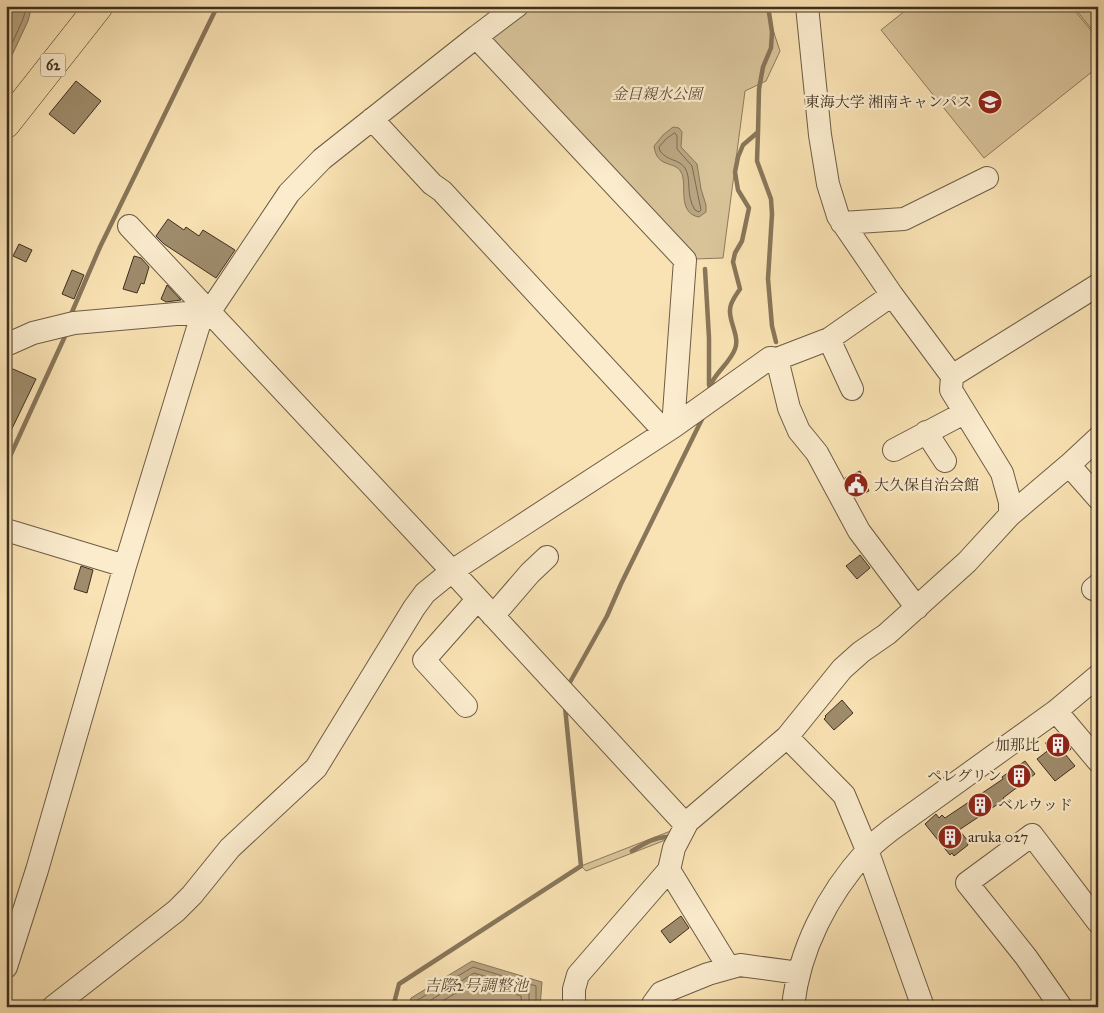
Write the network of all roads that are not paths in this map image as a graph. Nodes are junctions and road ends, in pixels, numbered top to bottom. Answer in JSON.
{"nodes":[{"id":1,"x":99,"y":6,"type":"edge"},
{"id":2,"x":518,"y":6,"type":"edge"},
{"id":3,"x":807,"y":6,"type":"edge"},
{"id":4,"x":476,"y":37,"type":"junction"},
{"id":5,"x":372,"y":119,"type":"junction"},
{"id":6,"x":6,"y":124,"type":"edge"},
{"id":7,"x":987,"y":178,"type":"dead end"},
{"id":8,"x":842,"y":223,"type":"junction"},
{"id":9,"x":129,"y":226,"type":"dead end"},
{"id":10,"x":1098,"y":285,"type":"edge"},
{"id":11,"x":892,"y":295,"type":"junction"},
{"id":12,"x":210,"y":311,"type":"junction"},
{"id":13,"x":829,"y":339,"type":"junction"},
{"id":14,"x":6,"y":345,"type":"edge"},
{"id":15,"x":777,"y":359,"type":"junction"},
{"id":16,"x":952,"y":376,"type":"junction"},
{"id":17,"x":852,"y":389,"type":"dead end"},
{"id":18,"x":964,"y":413,"type":"junction"},
{"id":19,"x":669,"y":429,"type":"junction"},
{"id":20,"x":926,"y":432,"type":"junction"},
{"id":21,"x":1098,"y":438,"type":"edge"},
{"id":22,"x":894,"y":450,"type":"dead end"},
{"id":23,"x":945,"y":461,"type":"dead end"},
{"id":24,"x":1069,"y":465,"type":"junction"},
{"id":25,"x":1098,"y":498,"type":"edge"},
{"id":26,"x":1010,"y":515,"type":"junction"},
{"id":27,"x":6,"y":530,"type":"edge"},
{"id":28,"x":547,"y":558,"type":"dead end"},
{"id":29,"x":126,"y":566,"type":"junction"},
{"id":30,"x":452,"y":571,"type":"junction"},
{"id":31,"x":477,"y":600,"type":"junction"},
{"id":32,"x":916,"y":608,"type":"junction"},
{"id":33,"x":493,"y":616,"type":"junction"},
{"id":34,"x":1098,"y":676,"type":"edge"},
{"id":35,"x":466,"y":706,"type":"dead end"},
{"id":36,"x":1056,"y":711,"type":"junction"},
{"id":37,"x":787,"y":737,"type":"junction"},
{"id":38,"x":1098,"y":761,"type":"edge"},
{"id":39,"x":685,"y":824,"type":"junction"},
{"id":40,"x":867,"y":850,"type":"junction"},
{"id":41,"x":669,"y":870,"type":"junction"},
{"id":42,"x":1098,"y":922,"type":"edge"},
{"id":43,"x":6,"y":967,"type":"edge"},
{"id":44,"x":729,"y":968,"type":"junction"},
{"id":45,"x":799,"y":974,"type":"junction"},
{"id":46,"x":53,"y":1007,"type":"edge"},
{"id":47,"x":574,"y":1007,"type":"edge"},
{"id":48,"x":653,"y":1007,"type":"edge"},
{"id":49,"x":793,"y":1007,"type":"edge"},
{"id":50,"x":923,"y":1007,"type":"edge"},
{"id":51,"x":1061,"y":1007,"type":"edge"}],
"edges":[{"from":1,"to":6,"type":"main road","number":"62"},
{"from":2,"to":4,"type":"street"},
{"from":3,"to":8,"type":"street"},
{"from":4,"to":5,"type":"street"},
{"from":4,"to":19,"type":"street"},
{"from":5,"to":12,"type":"street"},
{"from":5,"to":19,"type":"street"},
{"from":7,"to":8,"type":"street"},
{"from":8,"to":11,"type":"street"},
{"from":9,"to":12,"type":"street"},
{"from":10,"to":16,"type":"street"},
{"from":11,"to":13,"type":"street"},
{"from":11,"to":16,"type":"street"},
{"from":12,"to":14,"type":"street"},
{"from":12,"to":29,"type":"street"},
{"from":12,"to":30,"type":"street"},
{"from":13,"to":15,"type":"street"},
{"from":13,"to":17,"type":"street"},
{"from":15,"to":19,"type":"street"},
{"from":15,"to":32,"type":"street"},
{"from":16,"to":18,"type":"street"},
{"from":18,"to":20,"type":"street"},
{"from":18,"to":26,"type":"street"},
{"from":19,"to":30,"type":"street"},
{"from":20,"to":22,"type":"street"},
{"from":20,"to":23,"type":"street"},
{"from":21,"to":24,"type":"street"},
{"from":24,"to":25,"type":"street"},
{"from":24,"to":26,"type":"street"},
{"from":26,"to":32,"type":"street"},
{"from":27,"to":29,"type":"street"},
{"from":28,"to":33,"type":"street"},
{"from":29,"to":43,"type":"street"},
{"from":30,"to":31,"type":"street"},
{"from":30,"to":46,"type":"street"},
{"from":31,"to":33,"type":"street"},
{"from":31,"to":35,"type":"street"},
{"from":32,"to":37,"type":"street"},
{"from":33,"to":39,"type":"street"},
{"from":34,"to":36,"type":"street"},
{"from":36,"to":38,"type":"street"},
{"from":36,"to":40,"type":"street"},
{"from":37,"to":39,"type":"street"},
{"from":37,"to":40,"type":"street"},
{"from":39,"to":41,"type":"street"},
{"from":40,"to":45,"type":"street"},
{"from":40,"to":50,"type":"street"},
{"from":41,"to":44,"type":"street"},
{"from":41,"to":47,"type":"street"},
{"from":42,"to":51,"type":"street"},
{"from":44,"to":45,"type":"street"},
{"from":44,"to":48,"type":"street"},
{"from":45,"to":49,"type":"street"}]}
